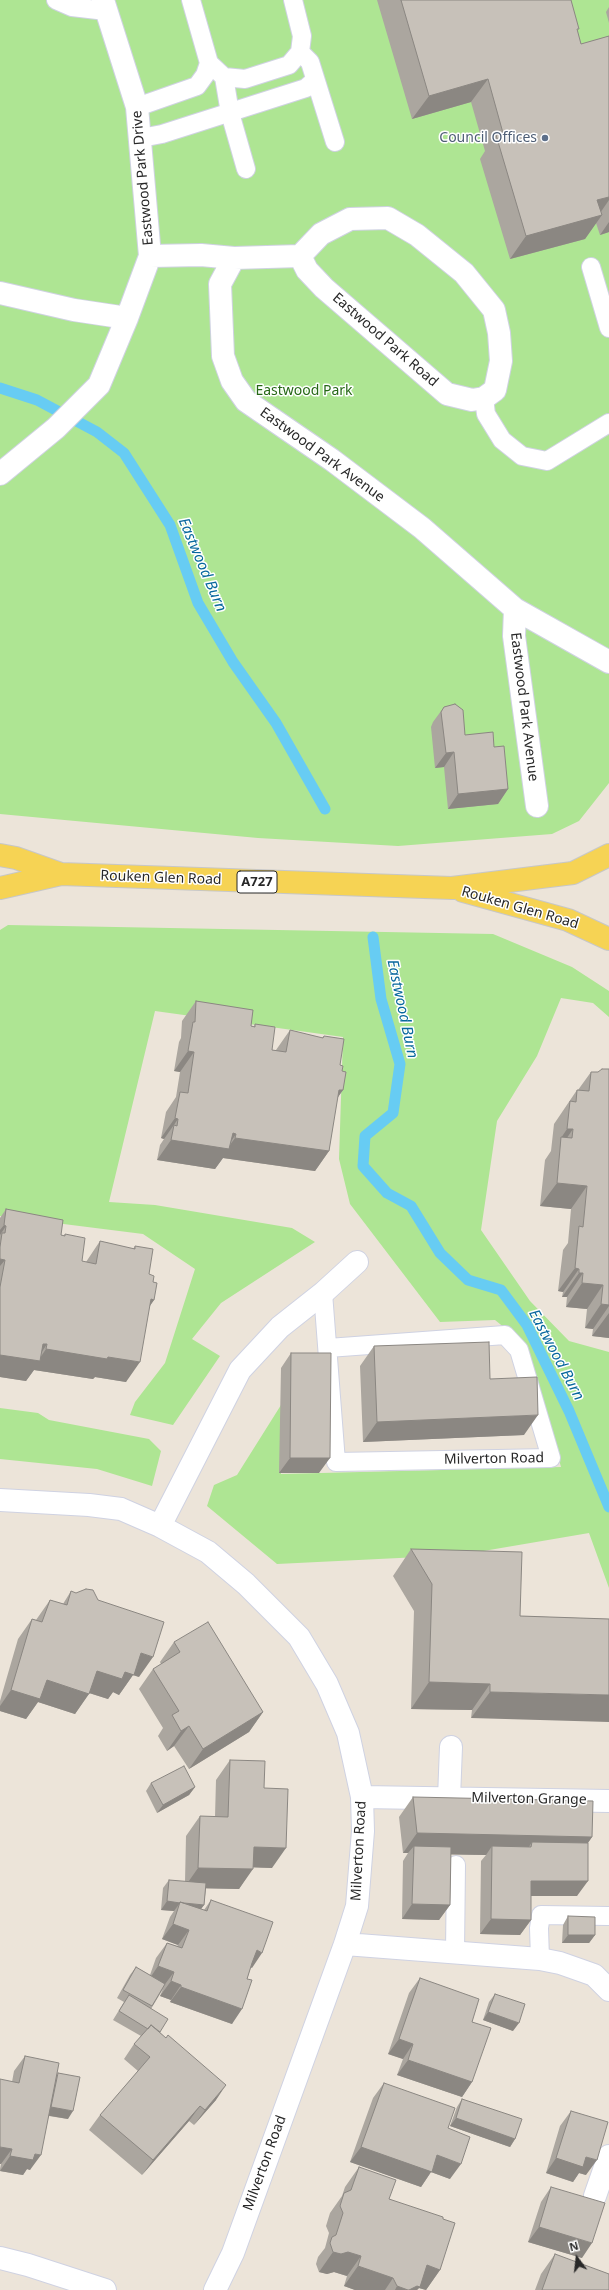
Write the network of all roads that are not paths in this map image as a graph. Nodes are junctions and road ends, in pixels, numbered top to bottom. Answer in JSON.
{"nodes":[{"id":1,"x":56,"y":0,"type":"edge"},
{"id":2,"x":191,"y":0,"type":"edge"},
{"id":3,"x":293,"y":0,"type":"edge"},
{"id":4,"x":104,"y":6,"type":"edge"},
{"id":5,"x":300,"y":52,"type":"junction"},
{"id":6,"x":209,"y":63,"type":"junction"},
{"id":7,"x":224,"y":77,"type":"junction"},
{"id":8,"x":315,"y":80,"type":"junction"},
{"id":9,"x":137,"y":107,"type":"junction"},
{"id":10,"x":230,"y":113,"type":"junction"},
{"id":11,"x":141,"y":138,"type":"junction"},
{"id":12,"x":336,"y":142,"type":"dead end"},
{"id":13,"x":246,"y":169,"type":"dead end"},
{"id":14,"x":150,"y":256,"type":"junction"},
{"id":15,"x":300,"y":256,"type":"junction"},
{"id":16,"x":234,"y":258,"type":"junction"},
{"id":17,"x":590,"y":267,"type":"dead end"},
{"id":18,"x":0,"y":293,"type":"edge"},
{"id":19,"x":127,"y":318,"type":"junction"},
{"id":20,"x":609,"y":328,"type":"edge"},
{"id":21,"x":484,"y":398,"type":"junction"},
{"id":22,"x":609,"y":423,"type":"edge"},
{"id":23,"x":0,"y":474,"type":"edge"},
{"id":24,"x":515,"y":609,"type":"junction"},
{"id":25,"x":609,"y":662,"type":"edge"},
{"id":26,"x":537,"y":806,"type":"dead end"},
{"id":27,"x":609,"y":855,"type":"edge"},
{"id":28,"x":0,"y":856,"type":"edge"},
{"id":29,"x":61,"y":874,"type":"junction"},
{"id":30,"x":0,"y":888,"type":"edge"},
{"id":31,"x":452,"y":888,"type":"junction"},
{"id":32,"x":609,"y":939,"type":"edge"},
{"id":33,"x":357,"y":1262,"type":"dead end"},
{"id":34,"x":323,"y":1293,"type":"junction"},
{"id":35,"x":328,"y":1348,"type":"junction"},
{"id":36,"x":0,"y":1500,"type":"edge"},
{"id":37,"x":160,"y":1526,"type":"junction"},
{"id":38,"x":452,"y":1747,"type":"dead end"},
{"id":39,"x":362,"y":1797,"type":"junction"},
{"id":40,"x":449,"y":1798,"type":"junction"},
{"id":41,"x":609,"y":1801,"type":"edge"},
{"id":42,"x":456,"y":1865,"type":"dead end"},
{"id":43,"x":608,"y":1916,"type":"edge"},
{"id":44,"x":345,"y":1944,"type":"junction"},
{"id":45,"x":455,"y":1952,"type":"junction"},
{"id":46,"x":540,"y":1959,"type":"junction"},
{"id":47,"x":609,"y":1990,"type":"edge"},
{"id":48,"x":609,"y":2156,"type":"edge"},
{"id":49,"x":596,"y":2196,"type":"dead end"},
{"id":50,"x":0,"y":2258,"type":"edge"},
{"id":51,"x":105,"y":2290,"type":"edge"},
{"id":52,"x":215,"y":2290,"type":"edge"}],
"edges":[{"from":1,"to":4,"type":"lane"},
{"from":2,"to":6,"type":"lane"},
{"from":3,"to":5,"type":"lane"},
{"from":4,"to":9,"type":"street","name":"Eastwood Park Drive"},
{"from":5,"to":7,"type":"lane"},
{"from":5,"to":8,"type":"lane"},
{"from":6,"to":7,"type":"lane"},
{"from":6,"to":9,"type":"lane"},
{"from":7,"to":10,"type":"lane"},
{"from":8,"to":10,"type":"lane"},
{"from":8,"to":12,"type":"lane"},
{"from":9,"to":11,"type":"street","name":"Eastwood Park Drive"},
{"from":10,"to":11,"type":"lane"},
{"from":10,"to":13,"type":"lane"},
{"from":11,"to":14,"type":"street","name":"Eastwood Park Drive"},
{"from":14,"to":16,"type":"street"},
{"from":14,"to":19,"type":"street","name":"Eastwood Park Drive"},
{"from":15,"to":16,"type":"street"},
{"from":15,"to":21,"type":"street","name":"Eastwood Park Road"},
{"from":15,"to":21,"type":"street"},
{"from":16,"to":24,"type":"street","name":"Eastwood Park Avenue"},
{"from":17,"to":20,"type":"lane"},
{"from":18,"to":19,"type":"street"},
{"from":19,"to":23,"type":"street","name":"Eastwood Park Drive"},
{"from":21,"to":22,"type":"lane"},
{"from":24,"to":25,"type":"street","name":"Eastwood Park Avenue"},
{"from":24,"to":26,"type":"street","name":"Eastwood Park Avenue"},
{"from":27,"to":31,"type":"main road","name":"Rouken Glen Road","number":"A727"},
{"from":28,"to":29,"type":"main road","name":"Rouken Glen Road"},
{"from":29,"to":30,"type":"main road","name":"Rouken Glen Road","number":"A727"},
{"from":29,"to":31,"type":"main road","name":"Rouken Glen Road","number":"A727"},
{"from":31,"to":32,"type":"main road","name":"Rouken Glen Road","number":"A727"},
{"from":33,"to":34,"type":"street"},
{"from":34,"to":35,"type":"lane","name":"Milverton Road"},
{"from":34,"to":37,"type":"street"},
{"from":35,"to":35,"type":"lane","name":"Milverton Road"},
{"from":36,"to":37,"type":"street","name":"Milverton Road"},
{"from":37,"to":39,"type":"street","name":"Milverton Road"},
{"from":38,"to":40,"type":"street"},
{"from":39,"to":40,"type":"street","name":"Milverton Grange"},
{"from":39,"to":44,"type":"street","name":"Milverton Road"},
{"from":40,"to":41,"type":"street","name":"Milverton Grange"},
{"from":42,"to":45,"type":"lane"},
{"from":43,"to":46,"type":"lane"},
{"from":44,"to":45,"type":"street"},
{"from":44,"to":52,"type":"street","name":"Milverton Road"},
{"from":45,"to":46,"type":"street"},
{"from":46,"to":47,"type":"street"},
{"from":48,"to":49,"type":"street"},
{"from":50,"to":51,"type":"street"}]}
